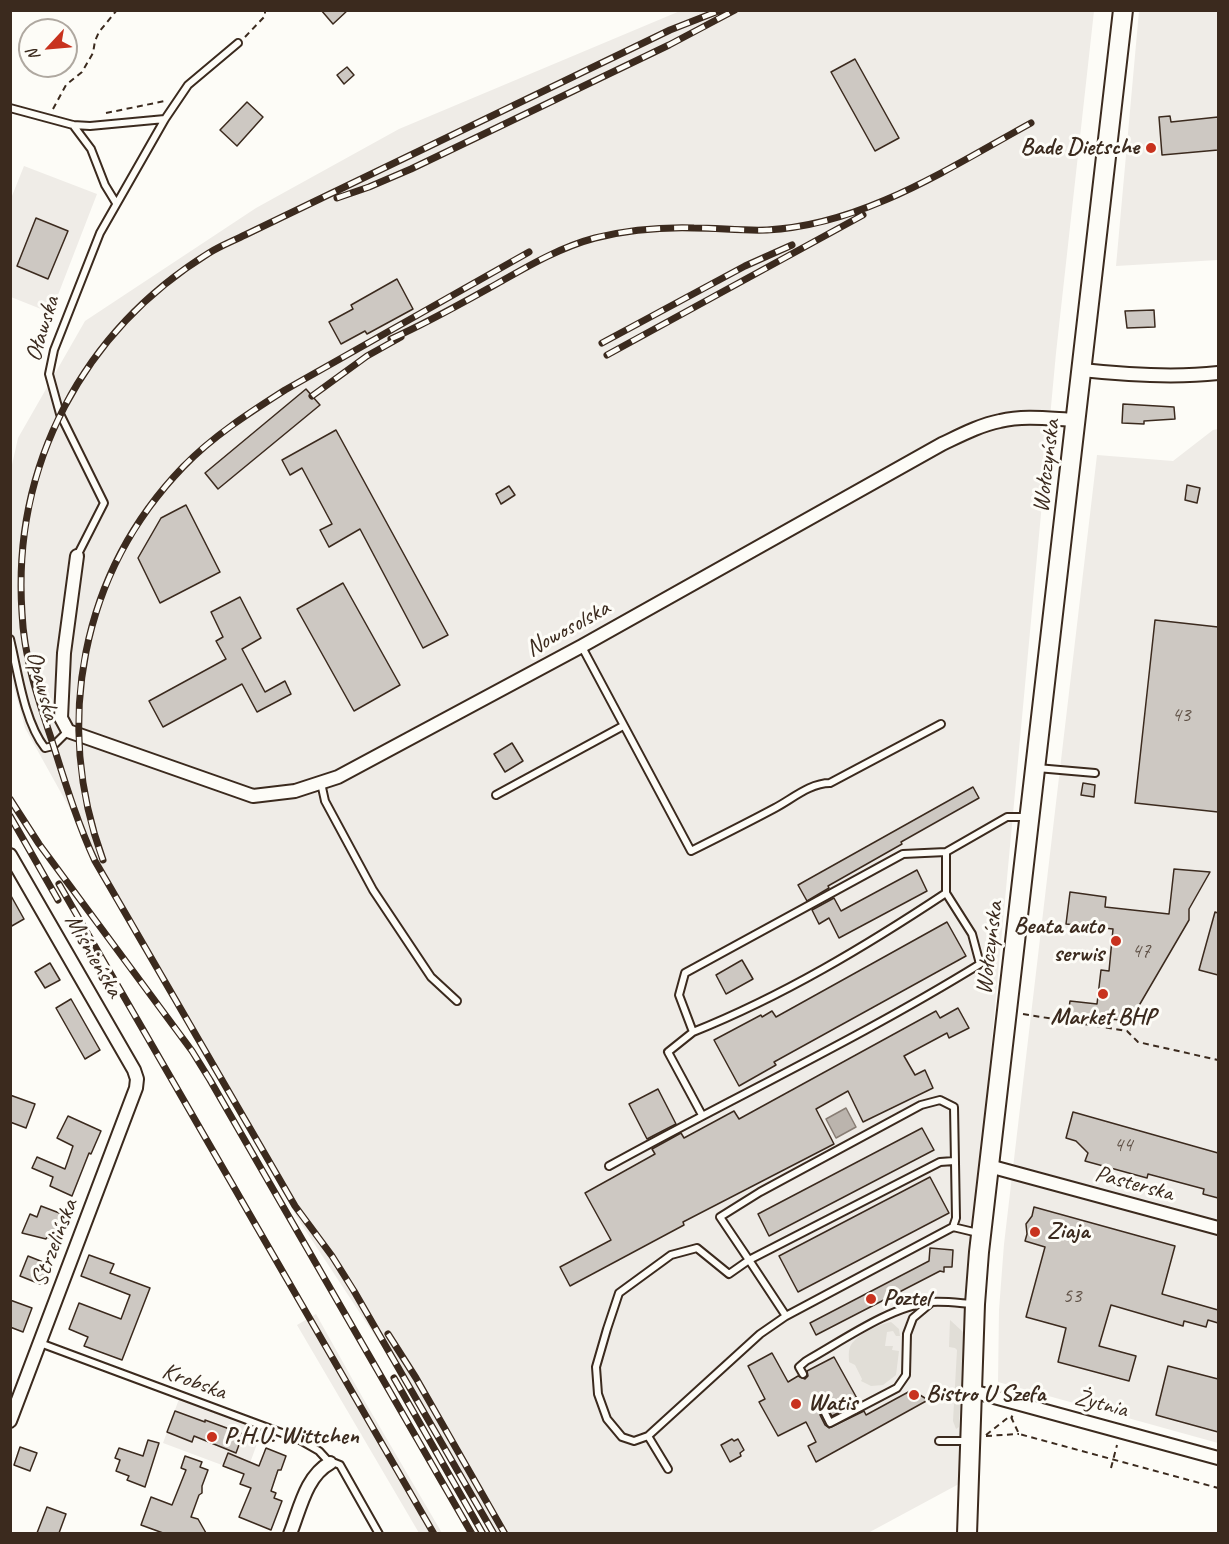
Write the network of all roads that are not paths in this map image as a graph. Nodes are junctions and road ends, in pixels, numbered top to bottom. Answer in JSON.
{"nodes":[{"id":1,"x":1123,"y":10,"type":"edge"},
{"id":2,"x":238,"y":43,"type":"road end"},
{"id":3,"x":10,"y":108,"type":"edge"},
{"id":4,"x":165,"y":118,"type":"junction"},
{"id":5,"x":73,"y":125,"type":"junction"},
{"id":6,"x":116,"y":203,"type":"junction"},
{"id":7,"x":1082,"y":370,"type":"junction"},
{"id":8,"x":1218,"y":373,"type":"edge"},
{"id":9,"x":1076,"y":420,"type":"junction"},
{"id":10,"x":77,"y":556,"type":"joint"},
{"id":11,"x":10,"y":639,"type":"edge"},
{"id":12,"x":582,"y":646,"type":"junction"},
{"id":13,"x":941,"y":724,"type":"dead end"},
{"id":14,"x":623,"y":726,"type":"junction"},
{"id":15,"x":68,"y":731,"type":"junction"},
{"id":16,"x":1036,"y":768,"type":"junction"},
{"id":17,"x":1095,"y":773,"type":"dead end"},
{"id":18,"x":321,"y":783,"type":"junction"},
{"id":19,"x":496,"y":795,"type":"dead end"},
{"id":20,"x":1030,"y":818,"type":"junction"},
{"id":21,"x":946,"y":852,"type":"junction"},
{"id":22,"x":10,"y":855,"type":"edge"},
{"id":23,"x":946,"y":893,"type":"junction"},
{"id":24,"x":457,"y":1001,"type":"dead end"},
{"id":25,"x":693,"y":1032,"type":"junction"},
{"id":26,"x":137,"y":1079,"type":"joint"},
{"id":27,"x":702,"y":1115,"type":"junction"},
{"id":28,"x":954,"y":1161,"type":"junction"},
{"id":29,"x":989,"y":1166,"type":"junction"},
{"id":30,"x":609,"y":1167,"type":"dead end"},
{"id":31,"x":953,"y":1227,"type":"junction"},
{"id":32,"x":1218,"y":1228,"type":"edge"},
{"id":33,"x":981,"y":1234,"type":"junction"},
{"id":34,"x":749,"y":1260,"type":"junction"},
{"id":35,"x":933,"y":1302,"type":"junction"},
{"id":36,"x":975,"y":1304,"type":"junction"},
{"id":37,"x":786,"y":1316,"type":"junction"},
{"id":38,"x":39,"y":1343,"type":"junction"},
{"id":39,"x":803,"y":1374,"type":"dead end"},
{"id":40,"x":972,"y":1391,"type":"junction"},
{"id":41,"x":825,"y":1413,"type":"dead end"},
{"id":42,"x":10,"y":1421,"type":"edge"},
{"id":43,"x":648,"y":1436,"type":"junction"},
{"id":44,"x":939,"y":1441,"type":"dead end"},
{"id":45,"x":970,"y":1441,"type":"junction"},
{"id":46,"x":1218,"y":1458,"type":"edge"},
{"id":47,"x":330,"y":1463,"type":"junction"},
{"id":48,"x":668,"y":1469,"type":"dead end"},
{"id":49,"x":290,"y":1533,"type":"edge"},
{"id":50,"x":379,"y":1533,"type":"edge"},
{"id":51,"x":967,"y":1533,"type":"edge"}],
"edges":[{"from":1,"to":7,"type":"street","name":"Wołczyńska"},
{"from":2,"to":4,"type":"lane","name":"Oławska"},
{"from":3,"to":5,"type":"lane"},
{"from":4,"to":5,"type":"lane"},
{"from":4,"to":6,"type":"lane","name":"Oławska"},
{"from":5,"to":6,"type":"lane"},
{"from":6,"to":10,"type":"lane","name":"Oławska"},
{"from":7,"to":8,"type":"street"},
{"from":7,"to":9,"type":"street","name":"Wołczyńska"},
{"from":9,"to":12,"type":"street","name":"Nowosolska"},
{"from":9,"to":16,"type":"street","name":"Wołczyńska"},
{"from":10,"to":15,"type":"street","name":"Oławska"},
{"from":11,"to":15,"type":"lane","name":"Opawska"},
{"from":12,"to":14,"type":"lane"},
{"from":12,"to":18,"type":"street","name":"Nowosolska"},
{"from":13,"to":14,"type":"lane"},
{"from":14,"to":19,"type":"lane"},
{"from":15,"to":18,"type":"street","name":"Nowosolska"},
{"from":16,"to":17,"type":"lane"},
{"from":16,"to":20,"type":"street","name":"Wołczyńska"},
{"from":18,"to":24,"type":"lane"},
{"from":20,"to":21,"type":"lane"},
{"from":20,"to":29,"type":"street","name":"Wołczyńska"},
{"from":21,"to":23,"type":"lane"},
{"from":21,"to":25,"type":"lane"},
{"from":22,"to":26,"type":"street","name":"Miśnieńska"},
{"from":23,"to":25,"type":"lane"},
{"from":23,"to":27,"type":"lane"},
{"from":25,"to":27,"type":"lane"},
{"from":26,"to":38,"type":"street","name":"Strzelińska"},
{"from":27,"to":30,"type":"lane"},
{"from":28,"to":31,"type":"lane"},
{"from":28,"to":34,"type":"lane"},
{"from":28,"to":34,"type":"lane"},
{"from":29,"to":32,"type":"street","name":"Pasterska"},
{"from":29,"to":33,"type":"street","name":"Wołczyńska"},
{"from":31,"to":33,"type":"lane"},
{"from":31,"to":37,"type":"lane"},
{"from":33,"to":36,"type":"street","name":"Wołczyńska"},
{"from":34,"to":37,"type":"lane"},
{"from":34,"to":43,"type":"lane"},
{"from":35,"to":36,"type":"lane"},
{"from":35,"to":39,"type":"lane"},
{"from":35,"to":41,"type":"lane"},
{"from":36,"to":40,"type":"street","name":"Wołczyńska"},
{"from":37,"to":43,"type":"lane"},
{"from":38,"to":42,"type":"street","name":"Strzelińska"},
{"from":38,"to":47,"type":"lane","name":"Krobska"},
{"from":40,"to":45,"type":"street","name":"Wołczyńska"},
{"from":40,"to":46,"type":"street","name":"Żytnia"},
{"from":43,"to":48,"type":"lane"},
{"from":44,"to":45,"type":"lane"},
{"from":45,"to":51,"type":"street","name":"Wołczyńska"},
{"from":47,"to":49,"type":"street"},
{"from":47,"to":50,"type":"lane","name":"Krobska"}]}
